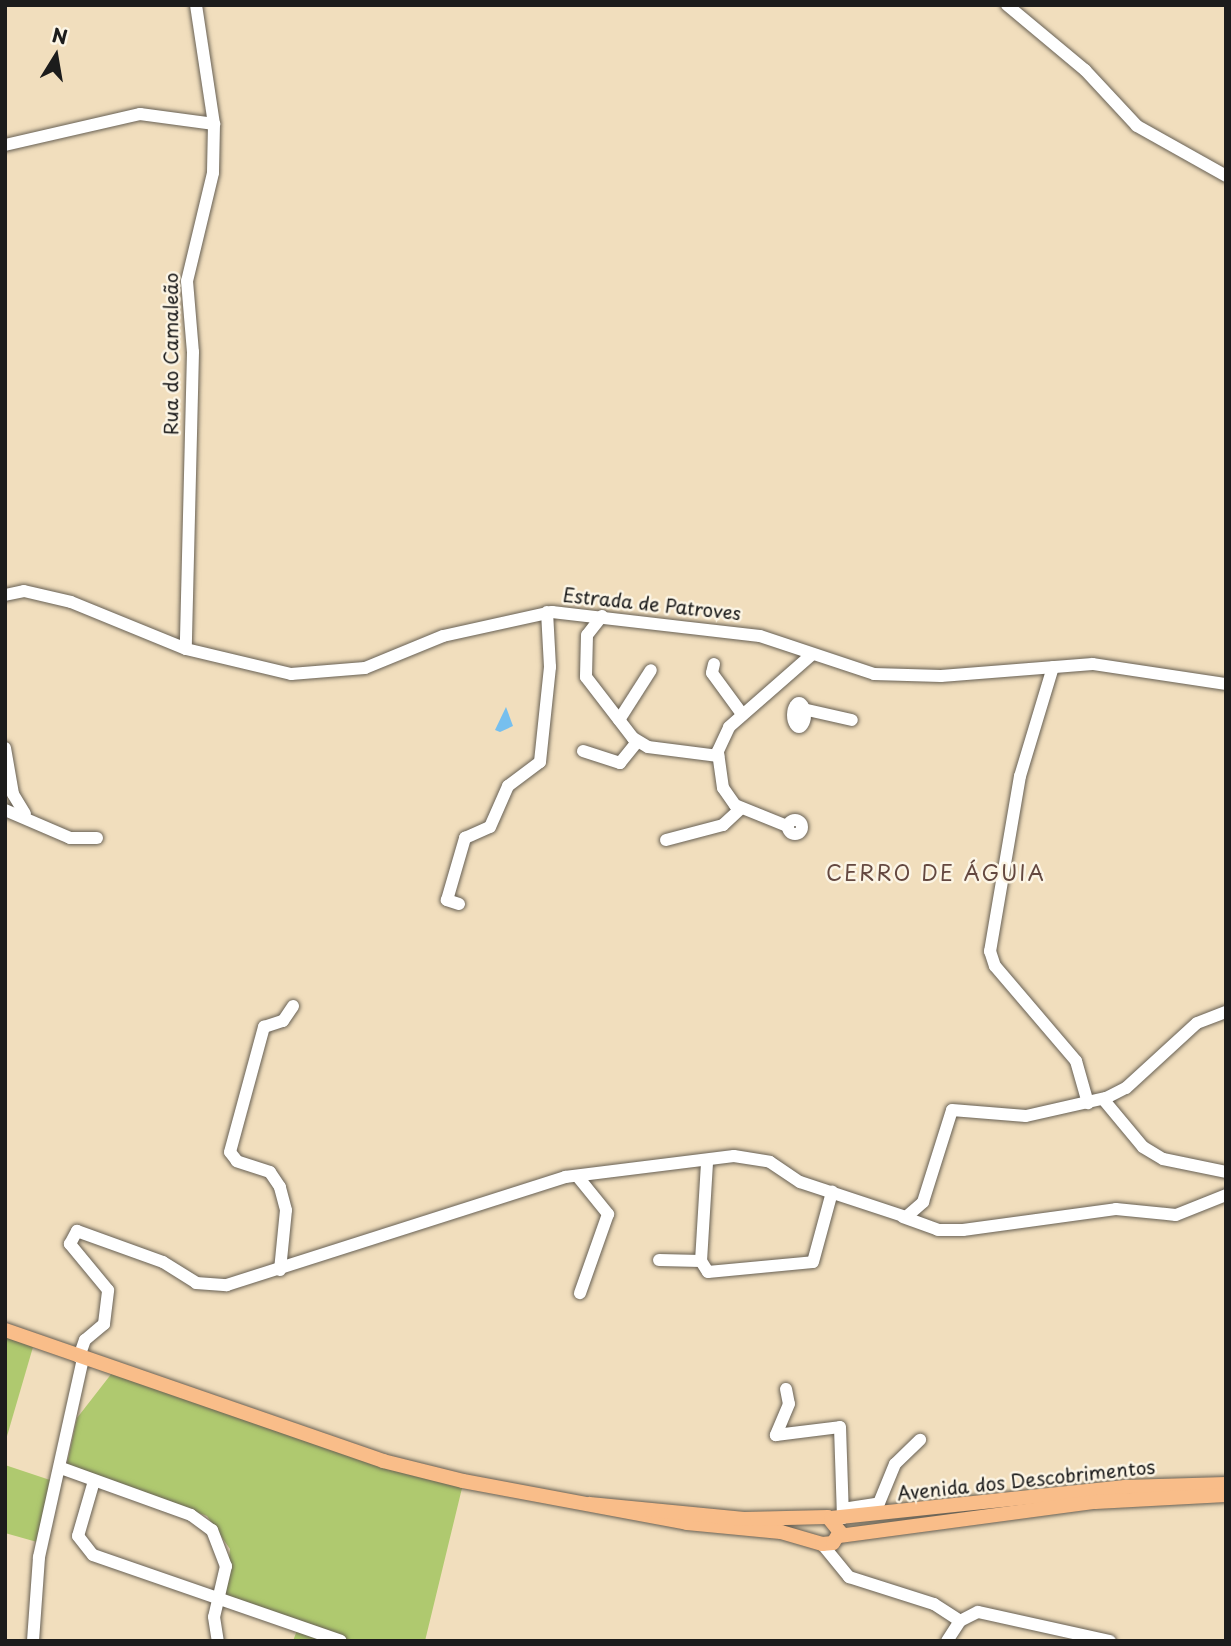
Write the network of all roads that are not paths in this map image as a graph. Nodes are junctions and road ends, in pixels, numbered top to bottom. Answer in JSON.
{"nodes":[{"id":1,"x":196,"y":5,"type":"edge"},
{"id":2,"x":1007,"y":5,"type":"edge"},
{"id":3,"x":215,"y":124,"type":"junction"},
{"id":4,"x":5,"y":145,"type":"edge"},
{"id":5,"x":1226,"y":176,"type":"edge"},
{"id":6,"x":5,"y":595,"type":"edge"},
{"id":7,"x":547,"y":612,"type":"junction"},
{"id":8,"x":575,"y":614,"type":"junction"},
{"id":9,"x":602,"y":616,"type":"junction"},
{"id":10,"x":183,"y":633,"type":"junction"},
{"id":11,"x":587,"y":635,"type":"junction"},
{"id":12,"x":171,"y":643,"type":"junction"},
{"id":13,"x":787,"y":646,"type":"junction"},
{"id":14,"x":186,"y":649,"type":"junction"},
{"id":15,"x":810,"y":656,"type":"junction"},
{"id":16,"x":793,"y":665,"type":"junction"},
{"id":17,"x":1053,"y":667,"type":"junction"},
{"id":18,"x":651,"y":670,"type":"dead end"},
{"id":19,"x":708,"y":670,"type":"dead end"},
{"id":20,"x":1226,"y":684,"type":"edge"},
{"id":21,"x":778,"y":688,"type":"junction"},
{"id":22,"x":742,"y":714,"type":"junction"},
{"id":23,"x":619,"y":720,"type":"junction"},
{"id":24,"x":852,"y":720,"type":"dead end"},
{"id":25,"x":637,"y":742,"type":"junction"},
{"id":26,"x":5,"y":748,"type":"edge"},
{"id":27,"x":583,"y":751,"type":"dead end"},
{"id":28,"x":718,"y":755,"type":"junction"},
{"id":29,"x":9,"y":782,"type":"junction"},
{"id":30,"x":5,"y":796,"type":"edge"},
{"id":31,"x":5,"y":810,"type":"edge"},
{"id":32,"x":740,"y":810,"type":"junction"},
{"id":33,"x":25,"y":814,"type":"junction"},
{"id":34,"x":788,"y":826,"type":"dead end"},
{"id":35,"x":97,"y":838,"type":"dead end"},
{"id":36,"x":666,"y":840,"type":"dead end"},
{"id":37,"x":459,"y":904,"type":"dead end"},
{"id":38,"x":293,"y":1006,"type":"dead end"},
{"id":39,"x":1226,"y":1012,"type":"edge"},
{"id":40,"x":1103,"y":1099,"type":"junction"},
{"id":41,"x":1088,"y":1103,"type":"junction"},
{"id":42,"x":707,"y":1163,"type":"junction"},
{"id":43,"x":1226,"y":1172,"type":"edge"},
{"id":44,"x":578,"y":1177,"type":"junction"},
{"id":45,"x":832,"y":1192,"type":"junction"},
{"id":46,"x":1226,"y":1195,"type":"edge"},
{"id":47,"x":923,"y":1202,"type":"junction"},
{"id":48,"x":899,"y":1216,"type":"junction"},
{"id":49,"x":916,"y":1224,"type":"junction"},
{"id":50,"x":659,"y":1260,"type":"dead end"},
{"id":51,"x":701,"y":1261,"type":"junction"},
{"id":52,"x":280,"y":1270,"type":"junction"},
{"id":53,"x":580,"y":1293,"type":"dead end"},
{"id":54,"x":5,"y":1330,"type":"edge"},
{"id":55,"x":81,"y":1357,"type":"junction"},
{"id":56,"x":786,"y":1389,"type":"dead end"},
{"id":57,"x":920,"y":1440,"type":"dead end"},
{"id":58,"x":61,"y":1468,"type":"junction"},
{"id":59,"x":94,"y":1481,"type":"junction"},
{"id":60,"x":1226,"y":1483,"type":"edge"},
{"id":61,"x":1226,"y":1495,"type":"edge"},
{"id":62,"x":590,"y":1504,"type":"junction"},
{"id":63,"x":834,"y":1516,"type":"junction"},
{"id":64,"x":839,"y":1536,"type":"junction"},
{"id":65,"x":818,"y":1542,"type":"junction"},
{"id":66,"x":219,"y":1600,"type":"junction"},
{"id":67,"x":960,"y":1621,"type":"junction"},
{"id":68,"x":948,"y":1639,"type":"edge"},
{"id":69,"x":33,"y":1641,"type":"edge"},
{"id":70,"x":218,"y":1641,"type":"edge"},
{"id":71,"x":341,"y":1641,"type":"edge"},
{"id":72,"x":1110,"y":1641,"type":"edge"}],
"edges":[{"from":1,"to":3,"type":"street","name":"Rua do Camaleão"},
{"from":2,"to":5,"type":"street"},
{"from":3,"to":4,"type":"street"},
{"from":3,"to":10,"type":"street","name":"Rua do Camaleão"},
{"from":6,"to":12,"type":"street","name":"Estrada de Patroves"},
{"from":7,"to":8,"type":"street","name":"Estrada de Patroves"},
{"from":7,"to":14,"type":"street","name":"Estrada de Patroves"},
{"from":7,"to":37,"type":"street"},
{"from":8,"to":9,"type":"street","name":"Estrada de Patroves"},
{"from":8,"to":11,"type":"street"},
{"from":9,"to":11,"type":"street"},
{"from":9,"to":13,"type":"street","name":"Estrada de Patroves"},
{"from":10,"to":12,"type":"street"},
{"from":10,"to":14,"type":"street"},
{"from":11,"to":23,"type":"street"},
{"from":12,"to":14,"type":"street","name":"Estrada de Patroves"},
{"from":13,"to":15,"type":"street","name":"Estrada de Patroves"},
{"from":13,"to":16,"type":"street"},
{"from":15,"to":16,"type":"street"},
{"from":15,"to":17,"type":"street","name":"Estrada de Patroves"},
{"from":16,"to":21,"type":"street"},
{"from":17,"to":20,"type":"street","name":"Estrada de Patroves"},
{"from":17,"to":41,"type":"street"},
{"from":18,"to":23,"type":"street"},
{"from":19,"to":22,"type":"street"},
{"from":21,"to":22,"type":"street"},
{"from":21,"to":24,"type":"street"},
{"from":22,"to":28,"type":"street"},
{"from":23,"to":25,"type":"street"},
{"from":25,"to":27,"type":"street"},
{"from":25,"to":28,"type":"street"},
{"from":26,"to":29,"type":"street"},
{"from":28,"to":32,"type":"street"},
{"from":29,"to":30,"type":"street"},
{"from":29,"to":33,"type":"street"},
{"from":31,"to":33,"type":"street"},
{"from":32,"to":34,"type":"street"},
{"from":32,"to":36,"type":"street"},
{"from":33,"to":35,"type":"street"},
{"from":38,"to":52,"type":"street"},
{"from":39,"to":40,"type":"street"},
{"from":40,"to":41,"type":"street"},
{"from":40,"to":43,"type":"street"},
{"from":41,"to":47,"type":"street"},
{"from":42,"to":44,"type":"street"},
{"from":42,"to":45,"type":"street"},
{"from":42,"to":51,"type":"street"},
{"from":44,"to":52,"type":"street"},
{"from":44,"to":53,"type":"street"},
{"from":45,"to":48,"type":"street"},
{"from":45,"to":51,"type":"street"},
{"from":46,"to":49,"type":"street"},
{"from":47,"to":48,"type":"street"},
{"from":47,"to":49,"type":"street"},
{"from":48,"to":49,"type":"street"},
{"from":50,"to":51,"type":"street"},
{"from":52,"to":55,"type":"street"},
{"from":54,"to":55,"type":"main road"},
{"from":55,"to":58,"type":"street"},
{"from":55,"to":62,"type":"main road"},
{"from":56,"to":63,"type":"street"},
{"from":57,"to":63,"type":"street"},
{"from":58,"to":59,"type":"street"},
{"from":58,"to":69,"type":"street"},
{"from":59,"to":66,"type":"street"},
{"from":59,"to":66,"type":"street"},
{"from":60,"to":63,"type":"main road","name":"Avenida dos Descobrimentos"},
{"from":61,"to":64,"type":"main road","name":"Avenida dos Descobrimentos"},
{"from":62,"to":63,"type":"main road","name":"Avenida dos Descobrimentos"},
{"from":62,"to":65,"type":"main road"},
{"from":63,"to":64,"type":"main road"},
{"from":63,"to":65,"type":"main road"},
{"from":64,"to":65,"type":"main road"},
{"from":65,"to":67,"type":"street"},
{"from":66,"to":70,"type":"street"},
{"from":66,"to":71,"type":"street"},
{"from":67,"to":68,"type":"street"},
{"from":67,"to":72,"type":"street"}]}
